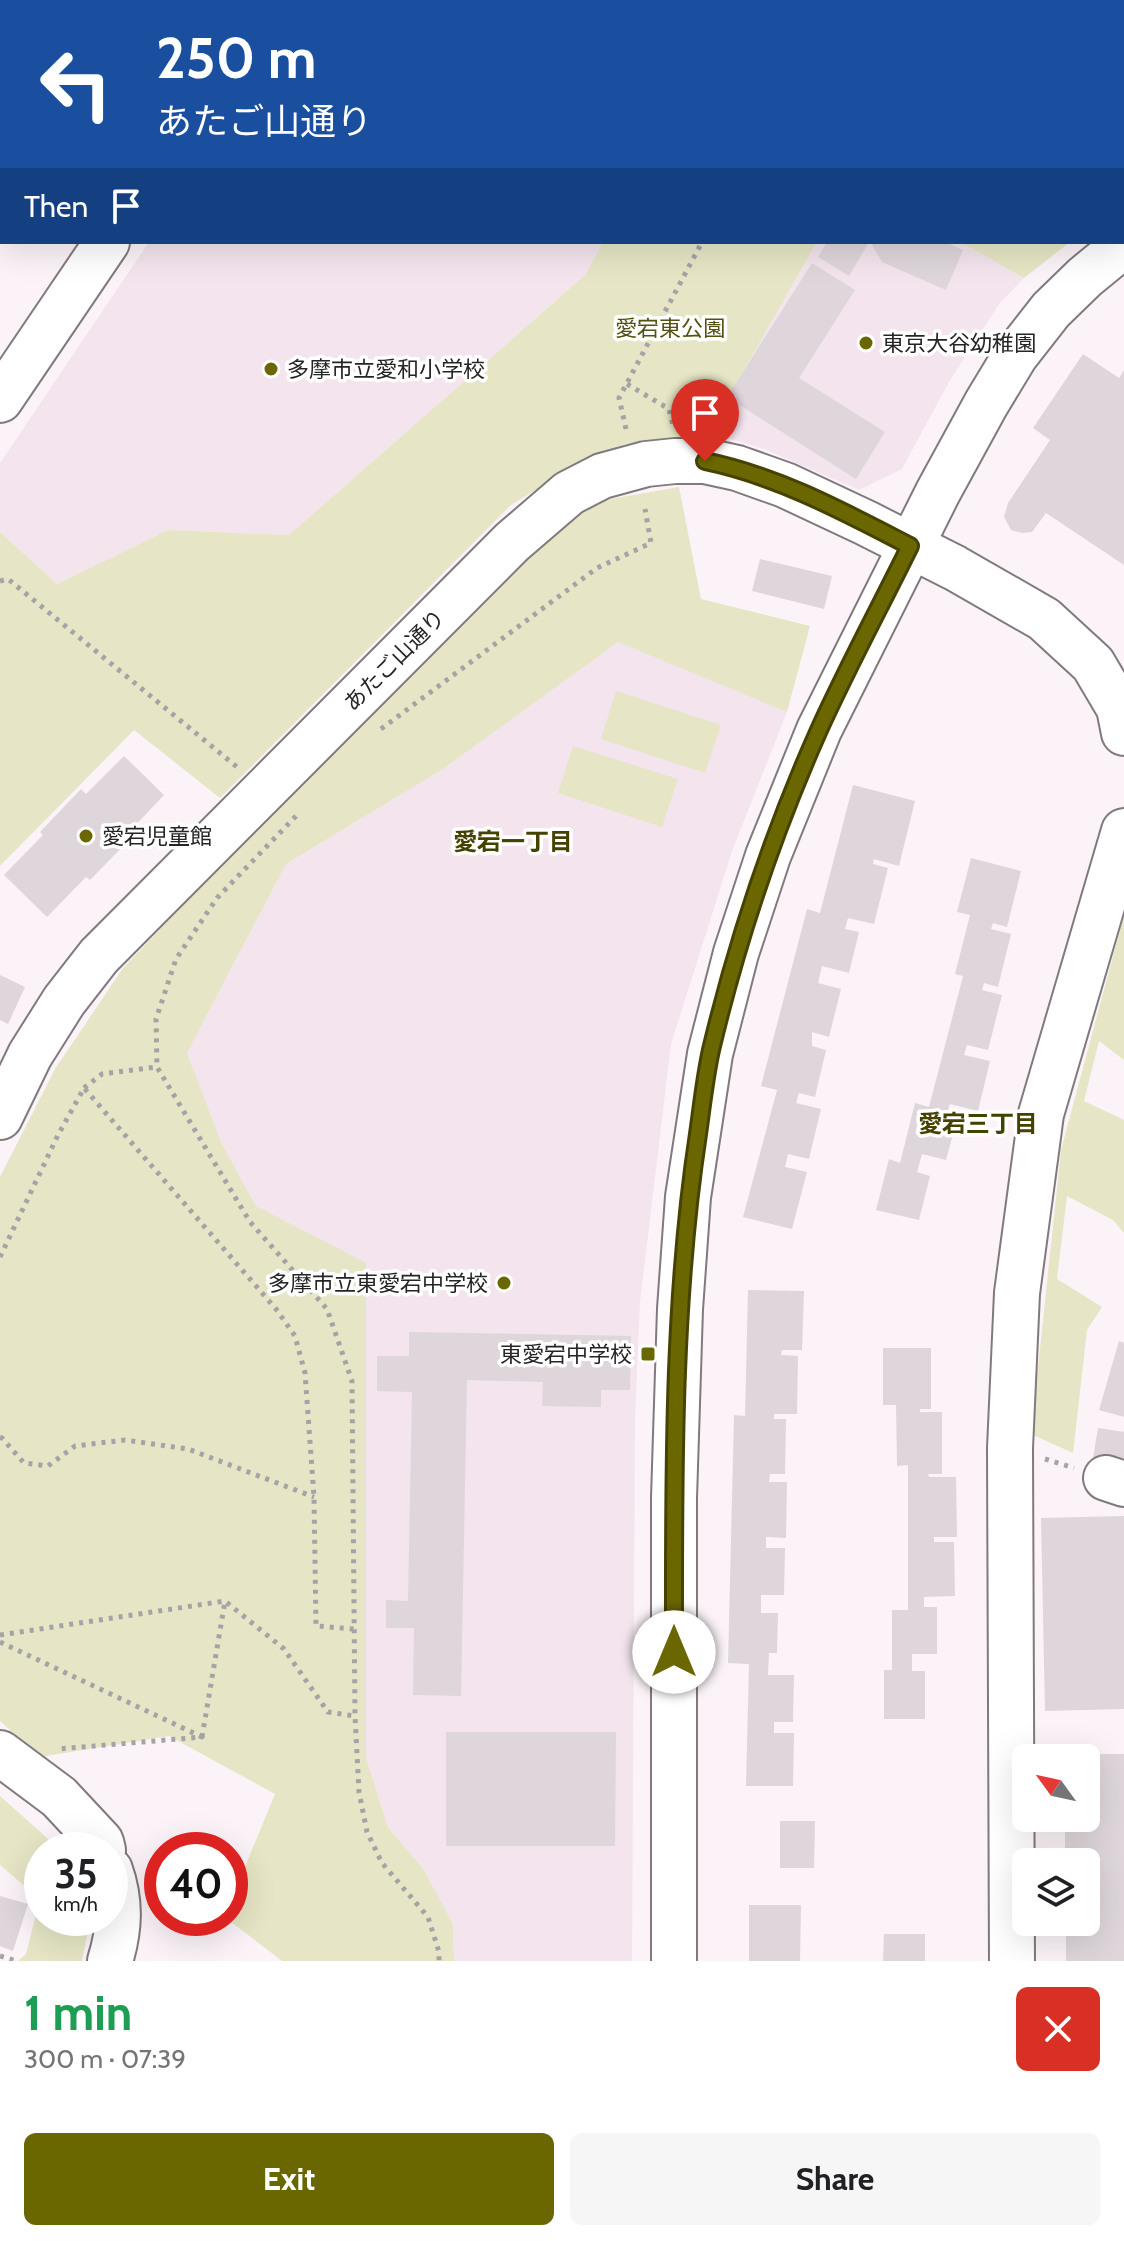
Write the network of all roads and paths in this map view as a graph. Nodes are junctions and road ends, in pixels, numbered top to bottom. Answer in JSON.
{"nodes":[{"id":1,"x":106,"y":244,"type":"edge"},
{"id":2,"x":701,"y":244,"type":"edge"},
{"id":3,"x":1124,"y":245,"type":"edge"},
{"id":4,"x":627,"y":384,"type":"junction"},
{"id":5,"x":0,"y":400,"type":"edge"},
{"id":6,"x":673,"y":427,"type":"dead end"},
{"id":7,"x":626,"y":429,"type":"dead end"},
{"id":8,"x":645,"y":509,"type":"dead end"},
{"id":9,"x":910,"y":546,"type":"junction"},
{"id":10,"x":0,"y":581,"type":"edge"},
{"id":11,"x":1124,"y":733,"type":"edge"},
{"id":12,"x":373,"y":735,"type":"dead end"},
{"id":13,"x":247,"y":775,"type":"dead end"},
{"id":14,"x":304,"y":808,"type":"dead end"},
{"id":15,"x":1124,"y":831,"type":"edge"},
{"id":16,"x":157,"y":1067,"type":"junction"},
{"id":17,"x":84,"y":1088,"type":"junction"},
{"id":18,"x":2,"y":1107,"type":"edge"},
{"id":19,"x":0,"y":1257,"type":"edge"},
{"id":20,"x":0,"y":1437,"type":"edge"},
{"id":21,"x":1010,"y":1448,"type":"junction"},
{"id":22,"x":1115,"y":1481,"type":"edge"},
{"id":23,"x":314,"y":1497,"type":"junction"},
{"id":24,"x":225,"y":1601,"type":"junction"},
{"id":25,"x":354,"y":1629,"type":"junction"},
{"id":26,"x":0,"y":1635,"type":"edge"},
{"id":27,"x":0,"y":1642,"type":"edge"},
{"id":28,"x":355,"y":1716,"type":"junction"},
{"id":29,"x":202,"y":1737,"type":"junction"},
{"id":30,"x":46,"y":1750,"type":"dead end"},
{"id":31,"x":0,"y":1753,"type":"edge"},
{"id":32,"x":92,"y":1832,"type":"edge"},
{"id":33,"x":116,"y":1936,"type":"edge"},
{"id":34,"x":0,"y":1956,"type":"edge"},
{"id":35,"x":16,"y":1961,"type":"edge"},
{"id":36,"x":110,"y":1961,"type":"edge"},
{"id":37,"x":439,"y":1961,"type":"edge"},
{"id":38,"x":674,"y":1961,"type":"edge"},
{"id":39,"x":1012,"y":1961,"type":"edge"}],
"edges":[{"from":1,"to":5,"type":"street"},
{"from":2,"to":4,"type":"path"},
{"from":3,"to":9,"type":"street"},
{"from":4,"to":6,"type":"path"},
{"from":4,"to":7,"type":"path"},
{"from":8,"to":12,"type":"path"},
{"from":9,"to":11,"type":"street","name":"あたご山通り"},
{"from":9,"to":18,"type":"street","name":"あたご山通り"},
{"from":9,"to":38,"type":"street"},
{"from":10,"to":13,"type":"path"},
{"from":14,"to":16,"type":"path"},
{"from":15,"to":21,"type":"street"},
{"from":16,"to":17,"type":"path"},
{"from":16,"to":25,"type":"path"},
{"from":17,"to":19,"type":"path"},
{"from":17,"to":23,"type":"path"},
{"from":20,"to":23,"type":"path"},
{"from":21,"to":22,"type":"path"},
{"from":21,"to":39,"type":"street"},
{"from":23,"to":25,"type":"path"},
{"from":24,"to":26,"type":"path"},
{"from":24,"to":28,"type":"path"},
{"from":24,"to":29,"type":"path"},
{"from":25,"to":28,"type":"path"},
{"from":27,"to":29,"type":"path"},
{"from":28,"to":37,"type":"path"},
{"from":29,"to":30,"type":"path"},
{"from":31,"to":32,"type":"street"},
{"from":33,"to":36,"type":"street"},
{"from":34,"to":35,"type":"path"}]}
